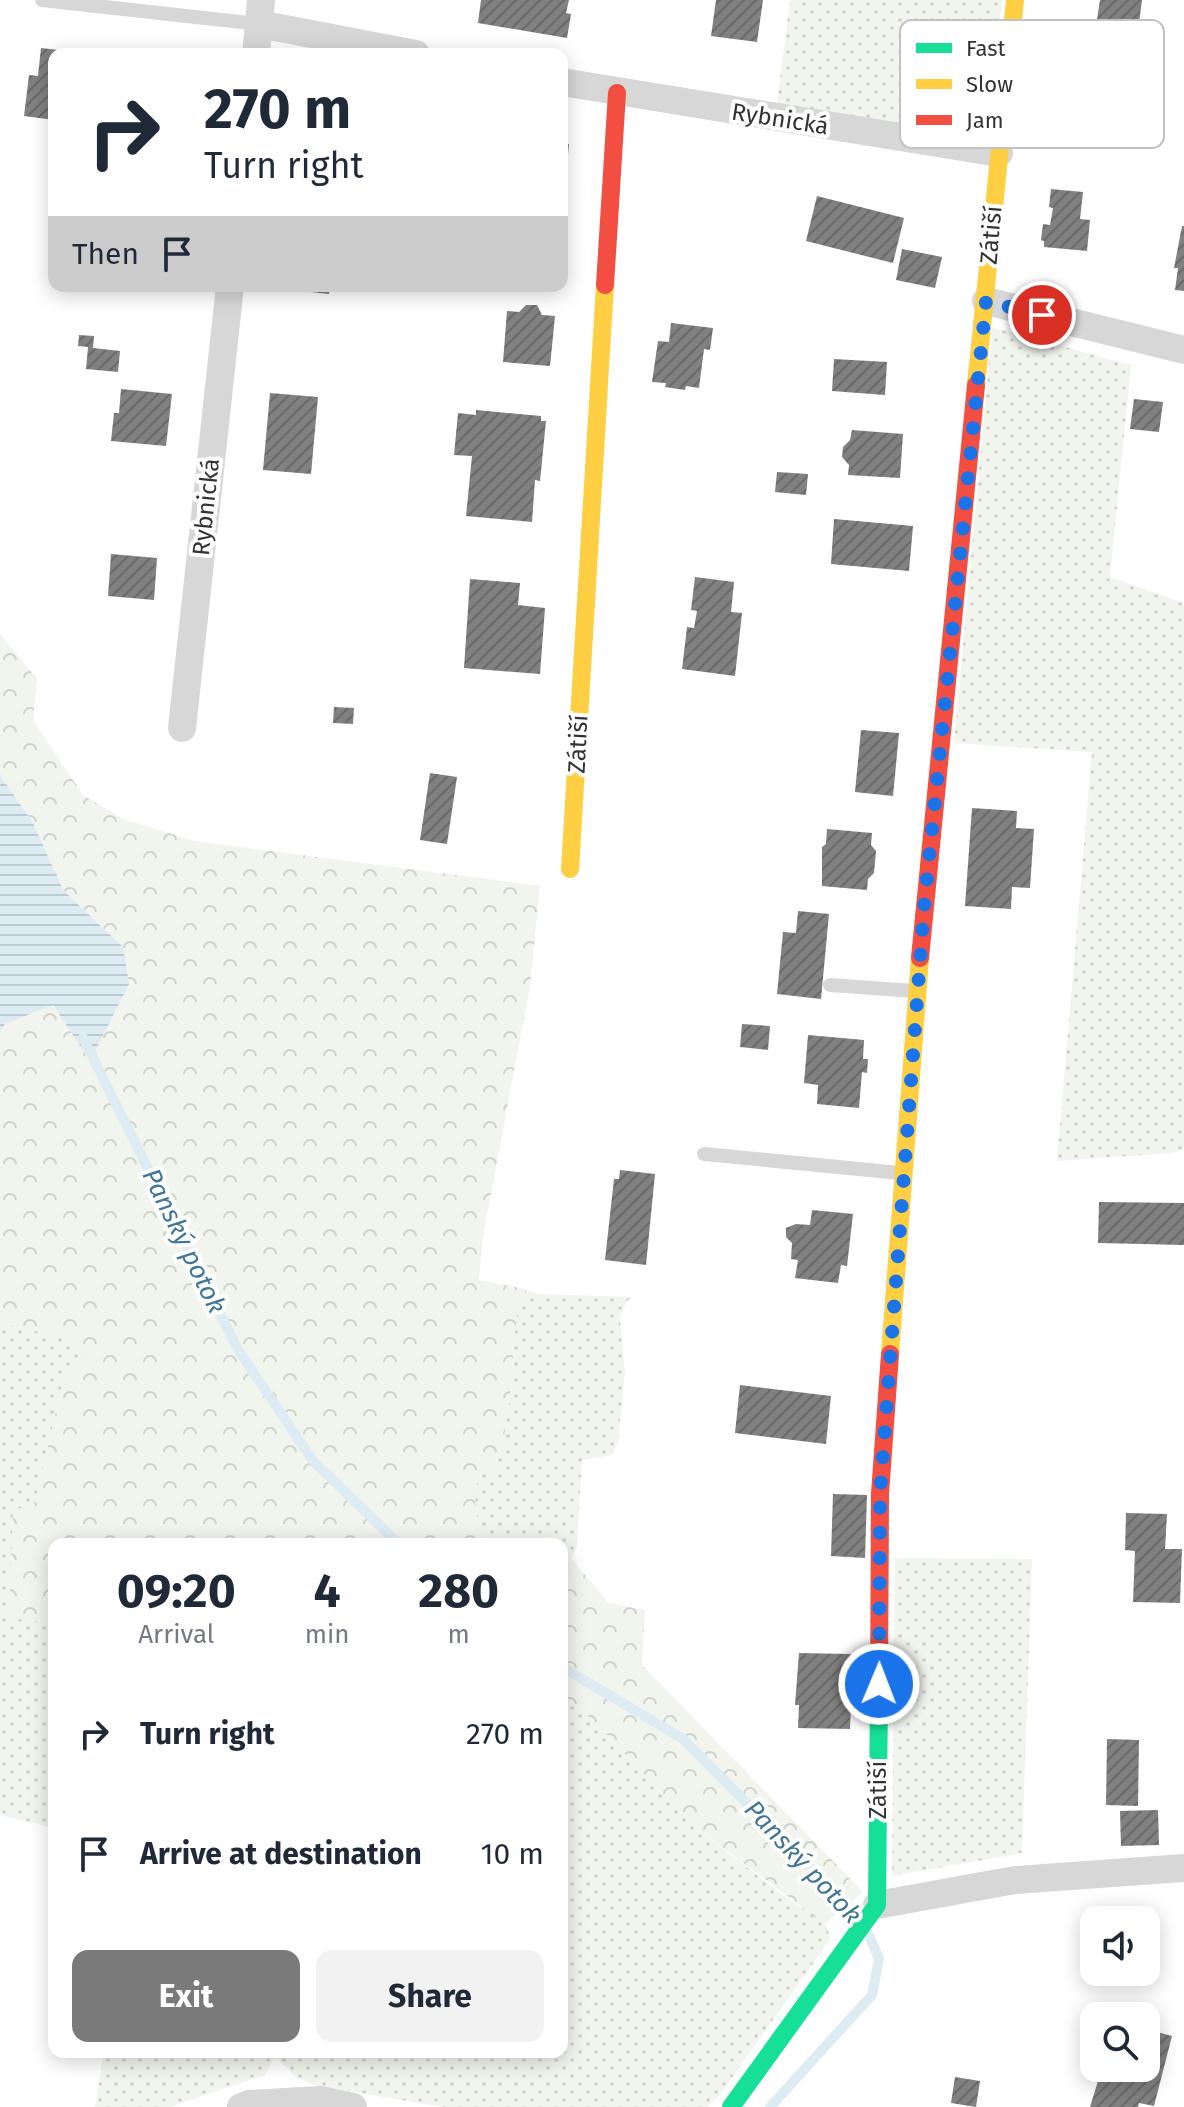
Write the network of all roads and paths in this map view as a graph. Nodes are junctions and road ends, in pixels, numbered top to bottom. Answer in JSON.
{"nodes":[{"id":1,"x":42,"y":0,"type":"edge"},
{"id":2,"x":1015,"y":0,"type":"edge"},
{"id":3,"x":260,"y":12,"type":"edge"},
{"id":4,"x":1013,"y":20,"type":"edge"},
{"id":5,"x":257,"y":48,"type":"edge"},
{"id":6,"x":394,"y":48,"type":"edge"},
{"id":7,"x":568,"y":83,"type":"edge"},
{"id":8,"x":617,"y":93,"type":"junction"},
{"id":9,"x":900,"y":137,"type":"edge"},
{"id":10,"x":967,"y":148,"type":"edge"},
{"id":11,"x":1000,"y":148,"type":"edge"},
{"id":12,"x":999,"y":153,"type":"junction"},
{"id":13,"x":229,"y":292,"type":"edge"},
{"id":14,"x":986,"y":301,"type":"junction"},
{"id":15,"x":1184,"y":350,"type":"edge"},
{"id":16,"x":182,"y":728,"type":"dead end"},
{"id":17,"x":570,"y":869,"type":"dead end"},
{"id":18,"x":830,"y":985,"type":"dead end"},
{"id":19,"x":918,"y":992,"type":"junction"},
{"id":20,"x":704,"y":1154,"type":"dead end"},
{"id":21,"x":905,"y":1173,"type":"junction"},
{"id":22,"x":1184,"y":1868,"type":"edge"},
{"id":23,"x":877,"y":1905,"type":"junction"},
{"id":24,"x":246,"y":2106,"type":"edge"},
{"id":25,"x":353,"y":2107,"type":"edge"},
{"id":26,"x":731,"y":2107,"type":"edge"}],
"edges":[{"from":1,"to":3,"type":"lane"},
{"from":2,"to":4,"type":"street","name":"Zátiší"},
{"from":3,"to":5,"type":"street"},
{"from":3,"to":6,"type":"street"},
{"from":7,"to":8,"type":"street","name":"Rybnická"},
{"from":8,"to":9,"type":"street","name":"Rybnická"},
{"from":8,"to":17,"type":"street","name":"Zátiší"},
{"from":10,"to":12,"type":"street","name":"Rybnická"},
{"from":11,"to":12,"type":"street","name":"Zátiší"},
{"from":12,"to":14,"type":"street","name":"Zátiší"},
{"from":13,"to":16,"type":"street","name":"Rybnická"},
{"from":14,"to":15,"type":"street"},
{"from":14,"to":19,"type":"street","name":"Zátiší"},
{"from":18,"to":19,"type":"lane"},
{"from":19,"to":21,"type":"street","name":"Zátiší"},
{"from":20,"to":21,"type":"lane"},
{"from":21,"to":23,"type":"street","name":"Zátiší"},
{"from":22,"to":23,"type":"street"},
{"from":23,"to":26,"type":"street"},
{"from":24,"to":25,"type":"street"}]}
